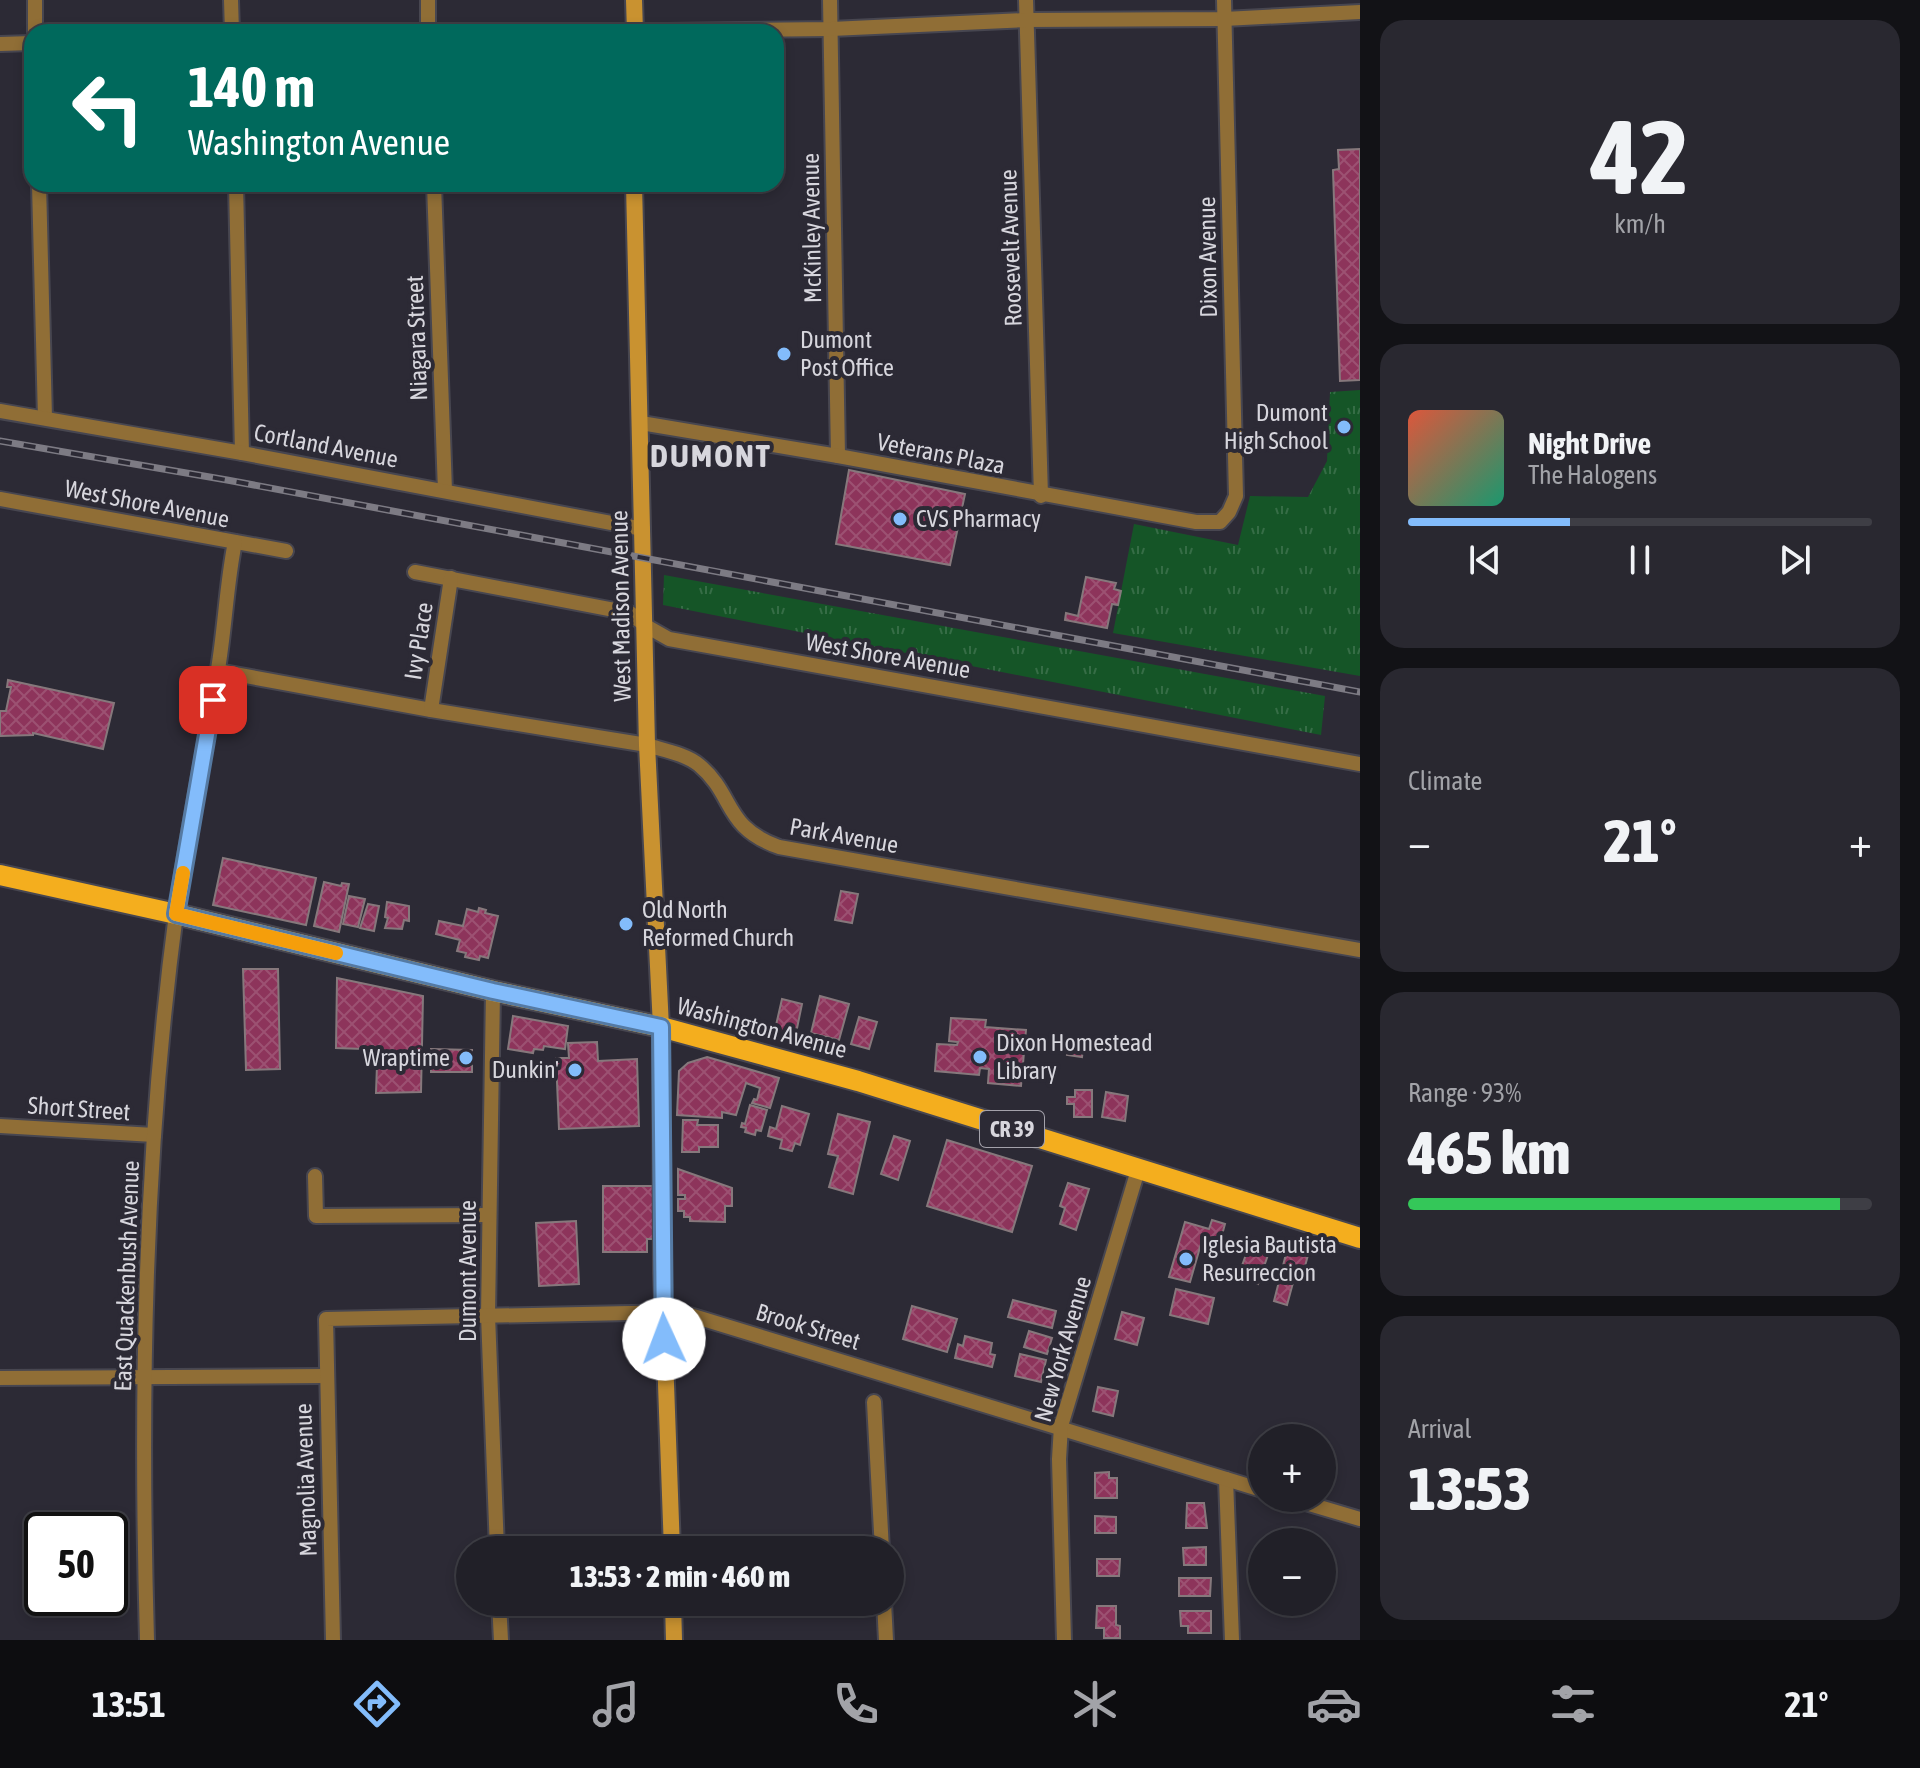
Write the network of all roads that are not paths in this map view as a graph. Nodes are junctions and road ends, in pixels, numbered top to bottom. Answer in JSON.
{"nodes":[{"id":1,"x":35,"y":0,"type":"edge"},
{"id":2,"x":231,"y":0,"type":"edge"},
{"id":3,"x":428,"y":0,"type":"edge"},
{"id":4,"x":634,"y":0,"type":"edge"},
{"id":5,"x":830,"y":0,"type":"edge"},
{"id":6,"x":1026,"y":0,"type":"edge"},
{"id":7,"x":1224,"y":0,"type":"edge"},
{"id":8,"x":1360,"y":12,"type":"edge"},
{"id":9,"x":1224,"y":19,"type":"junction"},
{"id":10,"x":1026,"y":20,"type":"junction"},
{"id":11,"x":35,"y":24,"type":"edge"},
{"id":12,"x":232,"y":24,"type":"edge"},
{"id":13,"x":428,"y":24,"type":"edge"},
{"id":14,"x":635,"y":24,"type":"edge"},
{"id":15,"x":784,"y":29,"type":"edge"},
{"id":16,"x":831,"y":29,"type":"junction"},
{"id":17,"x":24,"y":43,"type":"edge"},
{"id":18,"x":0,"y":44,"type":"edge"},
{"id":19,"x":39,"y":192,"type":"edge"},
{"id":20,"x":236,"y":192,"type":"edge"},
{"id":21,"x":434,"y":192,"type":"edge"},
{"id":22,"x":634,"y":192,"type":"edge"},
{"id":23,"x":0,"y":411,"type":"edge"},
{"id":24,"x":45,"y":418,"type":"junction"},
{"id":25,"x":641,"y":423,"type":"junction"},
{"id":26,"x":242,"y":453,"type":"junction"},
{"id":27,"x":838,"y":456,"type":"junction"},
{"id":28,"x":445,"y":491,"type":"junction"},
{"id":29,"x":1041,"y":496,"type":"junction"},
{"id":30,"x":0,"y":499,"type":"edge"},
{"id":31,"x":1229,"y":512,"type":"joint"},
{"id":32,"x":643,"y":529,"type":"junction"},
{"id":33,"x":235,"y":542,"type":"junction"},
{"id":34,"x":286,"y":551,"type":"dead end"},
{"id":35,"x":415,"y":572,"type":"dead end"},
{"id":36,"x":451,"y":578,"type":"junction"},
{"id":37,"x":646,"y":626,"type":"junction"},
{"id":38,"x":218,"y":671,"type":"junction"},
{"id":39,"x":431,"y":710,"type":"junction"},
{"id":40,"x":647,"y":745,"type":"junction"},
{"id":41,"x":1360,"y":764,"type":"edge"},
{"id":42,"x":0,"y":875,"type":"edge"},
{"id":43,"x":176,"y":914,"type":"junction"},
{"id":44,"x":1360,"y":950,"type":"edge"},
{"id":45,"x":493,"y":991,"type":"junction"},
{"id":46,"x":661,"y":1027,"type":"junction"},
{"id":47,"x":0,"y":1126,"type":"edge"},
{"id":48,"x":154,"y":1135,"type":"junction"},
{"id":49,"x":1138,"y":1170,"type":"junction"},
{"id":50,"x":315,"y":1176,"type":"dead end"},
{"id":51,"x":489,"y":1215,"type":"junction"},
{"id":52,"x":1360,"y":1238,"type":"edge"},
{"id":53,"x":663,"y":1312,"type":"junction"},
{"id":54,"x":488,"y":1315,"type":"junction"},
{"id":55,"x":326,"y":1319,"type":"joint"},
{"id":56,"x":325,"y":1376,"type":"junction"},
{"id":57,"x":0,"y":1378,"type":"edge"},
{"id":58,"x":145,"y":1378,"type":"junction"},
{"id":59,"x":874,"y":1402,"type":"dead end"},
{"id":60,"x":1061,"y":1426,"type":"junction"},
{"id":61,"x":1226,"y":1479,"type":"junction"},
{"id":62,"x":1248,"y":1486,"type":"edge"},
{"id":63,"x":1336,"y":1512,"type":"edge"},
{"id":64,"x":1360,"y":1519,"type":"edge"},
{"id":65,"x":496,"y":1536,"type":"edge"},
{"id":66,"x":671,"y":1536,"type":"edge"},
{"id":67,"x":881,"y":1536,"type":"edge"},
{"id":68,"x":500,"y":1616,"type":"edge"},
{"id":69,"x":673,"y":1616,"type":"edge"},
{"id":70,"x":885,"y":1616,"type":"edge"},
{"id":71,"x":147,"y":1640,"type":"edge"},
{"id":72,"x":333,"y":1640,"type":"edge"},
{"id":73,"x":501,"y":1640,"type":"edge"},
{"id":74,"x":674,"y":1640,"type":"edge"},
{"id":75,"x":886,"y":1640,"type":"edge"},
{"id":76,"x":1064,"y":1640,"type":"edge"},
{"id":77,"x":1232,"y":1640,"type":"edge"}],
"edges":[{"from":1,"to":11,"type":"street"},
{"from":2,"to":12,"type":"street"},
{"from":3,"to":13,"type":"street"},
{"from":4,"to":14,"type":"main road"},
{"from":5,"to":16,"type":"street","name":"McKinley Avenue"},
{"from":6,"to":10,"type":"street","name":"Roosevelt Avenue"},
{"from":7,"to":9,"type":"street","name":"Dixon Avenue"},
{"from":8,"to":9,"type":"street"},
{"from":9,"to":10,"type":"street"},
{"from":9,"to":31,"type":"street","name":"Dixon Avenue"},
{"from":10,"to":16,"type":"street"},
{"from":10,"to":29,"type":"street","name":"Roosevelt Avenue"},
{"from":15,"to":16,"type":"street"},
{"from":16,"to":27,"type":"street","name":"McKinley Avenue"},
{"from":17,"to":18,"type":"street"},
{"from":19,"to":24,"type":"street"},
{"from":20,"to":26,"type":"street"},
{"from":21,"to":28,"type":"street","name":"Niagara Street"},
{"from":22,"to":25,"type":"main road","name":"West Madison Avenue"},
{"from":23,"to":24,"type":"street","name":"Cortland Avenue"},
{"from":24,"to":26,"type":"street","name":"Cortland Avenue"},
{"from":25,"to":27,"type":"street","name":"Veterans Plaza"},
{"from":25,"to":32,"type":"main road","name":"West Madison Avenue"},
{"from":26,"to":28,"type":"street","name":"Cortland Avenue"},
{"from":27,"to":29,"type":"street","name":"Veterans Plaza"},
{"from":28,"to":32,"type":"street","name":"Cortland Avenue"},
{"from":29,"to":31,"type":"street","name":"Veterans Plaza"},
{"from":30,"to":33,"type":"street","name":"West Shore Avenue"},
{"from":32,"to":37,"type":"main road","name":"West Madison Avenue"},
{"from":33,"to":34,"type":"street","name":"West Shore Avenue"},
{"from":33,"to":38,"type":"street","name":"East Quackenbush Avenue"},
{"from":35,"to":36,"type":"street","name":"West Shore Avenue"},
{"from":36,"to":37,"type":"street","name":"West Shore Avenue"},
{"from":36,"to":39,"type":"street","name":"Ivy Place"},
{"from":37,"to":40,"type":"main road","name":"West Madison Avenue"},
{"from":37,"to":41,"type":"street","name":"West Shore Avenue"},
{"from":38,"to":39,"type":"street","name":"Park Avenue"},
{"from":38,"to":43,"type":"street","name":"East Quackenbush Avenue"},
{"from":39,"to":40,"type":"street","name":"Park Avenue"},
{"from":40,"to":44,"type":"street","name":"Park Avenue"},
{"from":40,"to":46,"type":"main road","name":"West Madison Avenue"},
{"from":42,"to":43,"type":"main road","name":"Washington Avenue","number":"CR 39"},
{"from":43,"to":45,"type":"main road","name":"Washington Avenue","number":"CR 39"},
{"from":43,"to":48,"type":"street","name":"East Quackenbush Avenue"},
{"from":45,"to":46,"type":"main road","name":"Washington Avenue","number":"CR 39"},
{"from":45,"to":51,"type":"street","name":"Dumont Avenue"},
{"from":46,"to":49,"type":"main road","name":"Washington Avenue","number":"CR 39"},
{"from":46,"to":53,"type":"main road","name":"West Madison Avenue"},
{"from":47,"to":48,"type":"street","name":"Short Street"},
{"from":48,"to":58,"type":"street","name":"East Quackenbush Avenue"},
{"from":49,"to":52,"type":"main road","name":"Washington Avenue","number":"CR 39"},
{"from":49,"to":60,"type":"street","name":"New York Avenue"},
{"from":50,"to":51,"type":"street"},
{"from":51,"to":54,"type":"street","name":"Dumont Avenue"},
{"from":53,"to":54,"type":"street","name":"Brook Street"},
{"from":53,"to":60,"type":"street","name":"Brook Street"},
{"from":53,"to":66,"type":"main road","name":"West Madison Avenue"},
{"from":54,"to":55,"type":"street","name":"Brook Street"},
{"from":54,"to":65,"type":"street","name":"Dumont Avenue"},
{"from":55,"to":56,"type":"street","name":"Magnolia Avenue"},
{"from":56,"to":58,"type":"street"},
{"from":56,"to":72,"type":"street","name":"Magnolia Avenue"},
{"from":57,"to":58,"type":"street"},
{"from":58,"to":71,"type":"street","name":"East Quackenbush Avenue"},
{"from":59,"to":67,"type":"street"},
{"from":60,"to":61,"type":"street","name":"Brook Street"},
{"from":60,"to":76,"type":"street","name":"New York Avenue"},
{"from":61,"to":62,"type":"street","name":"Brook Street"},
{"from":61,"to":77,"type":"street"},
{"from":63,"to":64,"type":"street"},
{"from":68,"to":73,"type":"street"},
{"from":69,"to":74,"type":"main road"},
{"from":70,"to":75,"type":"street"}]}
